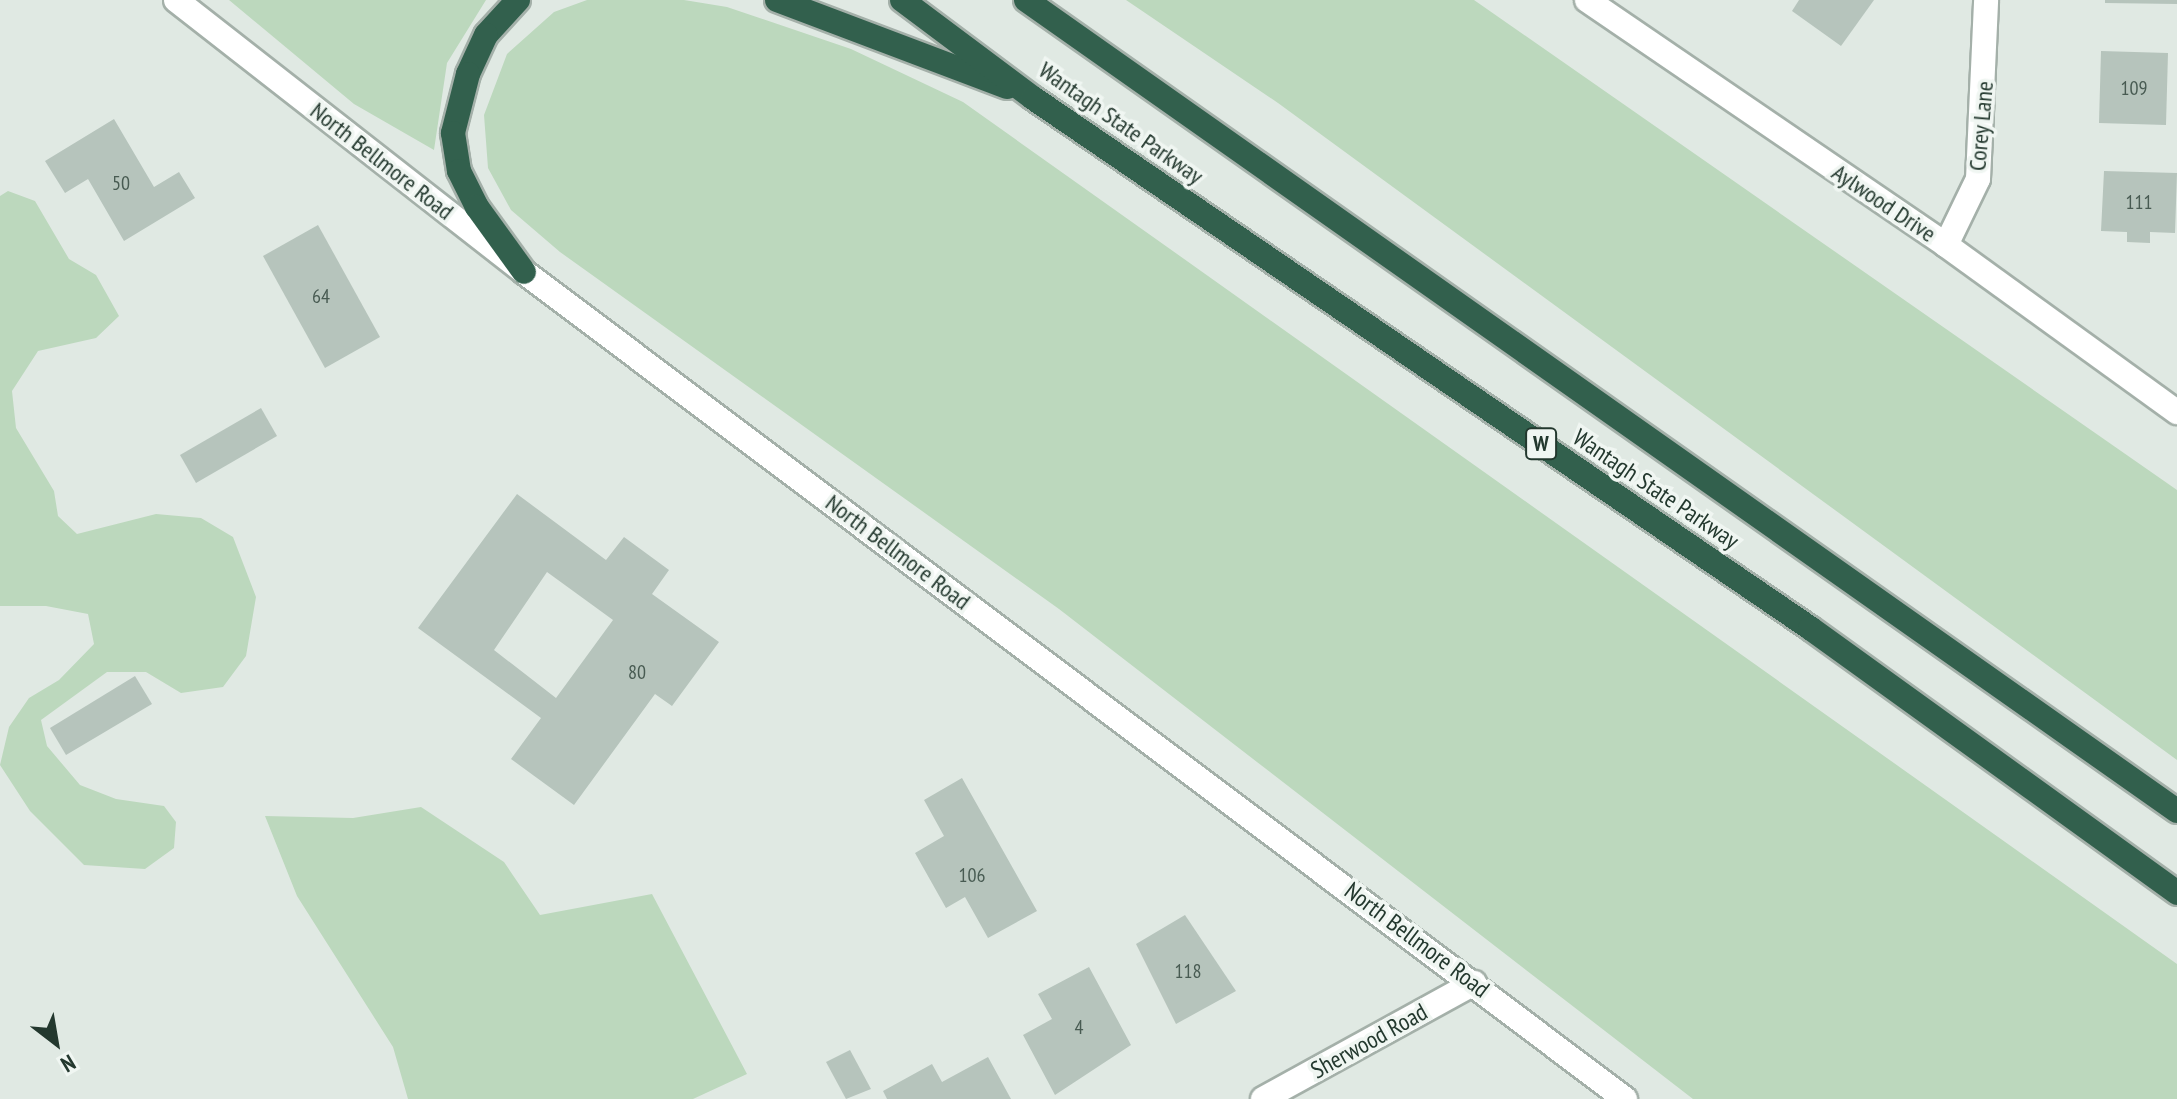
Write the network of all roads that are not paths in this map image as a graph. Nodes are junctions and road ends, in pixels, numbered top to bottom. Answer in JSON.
{"nodes":[{"id":1,"x":176,"y":0,"type":"edge"},
{"id":2,"x":518,"y":0,"type":"edge"},
{"id":3,"x":777,"y":0,"type":"edge"},
{"id":4,"x":902,"y":0,"type":"edge"},
{"id":5,"x":1026,"y":0,"type":"edge"},
{"id":6,"x":1037,"y":0,"type":"edge"},
{"id":7,"x":1587,"y":0,"type":"edge"},
{"id":8,"x":1986,"y":0,"type":"edge"},
{"id":9,"x":1056,"y":20,"type":"junction"},
{"id":10,"x":1033,"y":98,"type":"junction"},
{"id":11,"x":1946,"y":245,"type":"junction"},
{"id":12,"x":524,"y":272,"type":"junction"},
{"id":13,"x":2177,"y":412,"type":"edge"},
{"id":14,"x":2177,"y":811,"type":"edge"},
{"id":15,"x":2177,"y":893,"type":"edge"},
{"id":16,"x":1474,"y":983,"type":"junction"},
{"id":17,"x":1263,"y":1099,"type":"edge"},
{"id":18,"x":1625,"y":1099,"type":"edge"}],
"edges":[{"from":1,"to":12,"type":"street","name":"North Bellmore Road"},
{"from":2,"to":12,"type":"highway"},
{"from":3,"to":10,"type":"highway"},
{"from":4,"to":10,"type":"highway","name":"Wantagh State Parkway","number":"W"},
{"from":5,"to":9,"type":"highway","name":"Wantagh State Parkway"},
{"from":6,"to":9,"type":"highway"},
{"from":7,"to":11,"type":"street","name":"Aylwood Drive"},
{"from":8,"to":11,"type":"street","name":"Corey Lane"},
{"from":9,"to":14,"type":"highway","name":"Wantagh State Parkway"},
{"from":10,"to":15,"type":"highway","name":"Wantagh State Parkway","number":"W"},
{"from":11,"to":13,"type":"street","name":"Aylwood Drive"},
{"from":12,"to":16,"type":"street","name":"North Bellmore Road"},
{"from":16,"to":17,"type":"street","name":"Sherwood Road"},
{"from":16,"to":18,"type":"street","name":"North Bellmore Road"}]}
